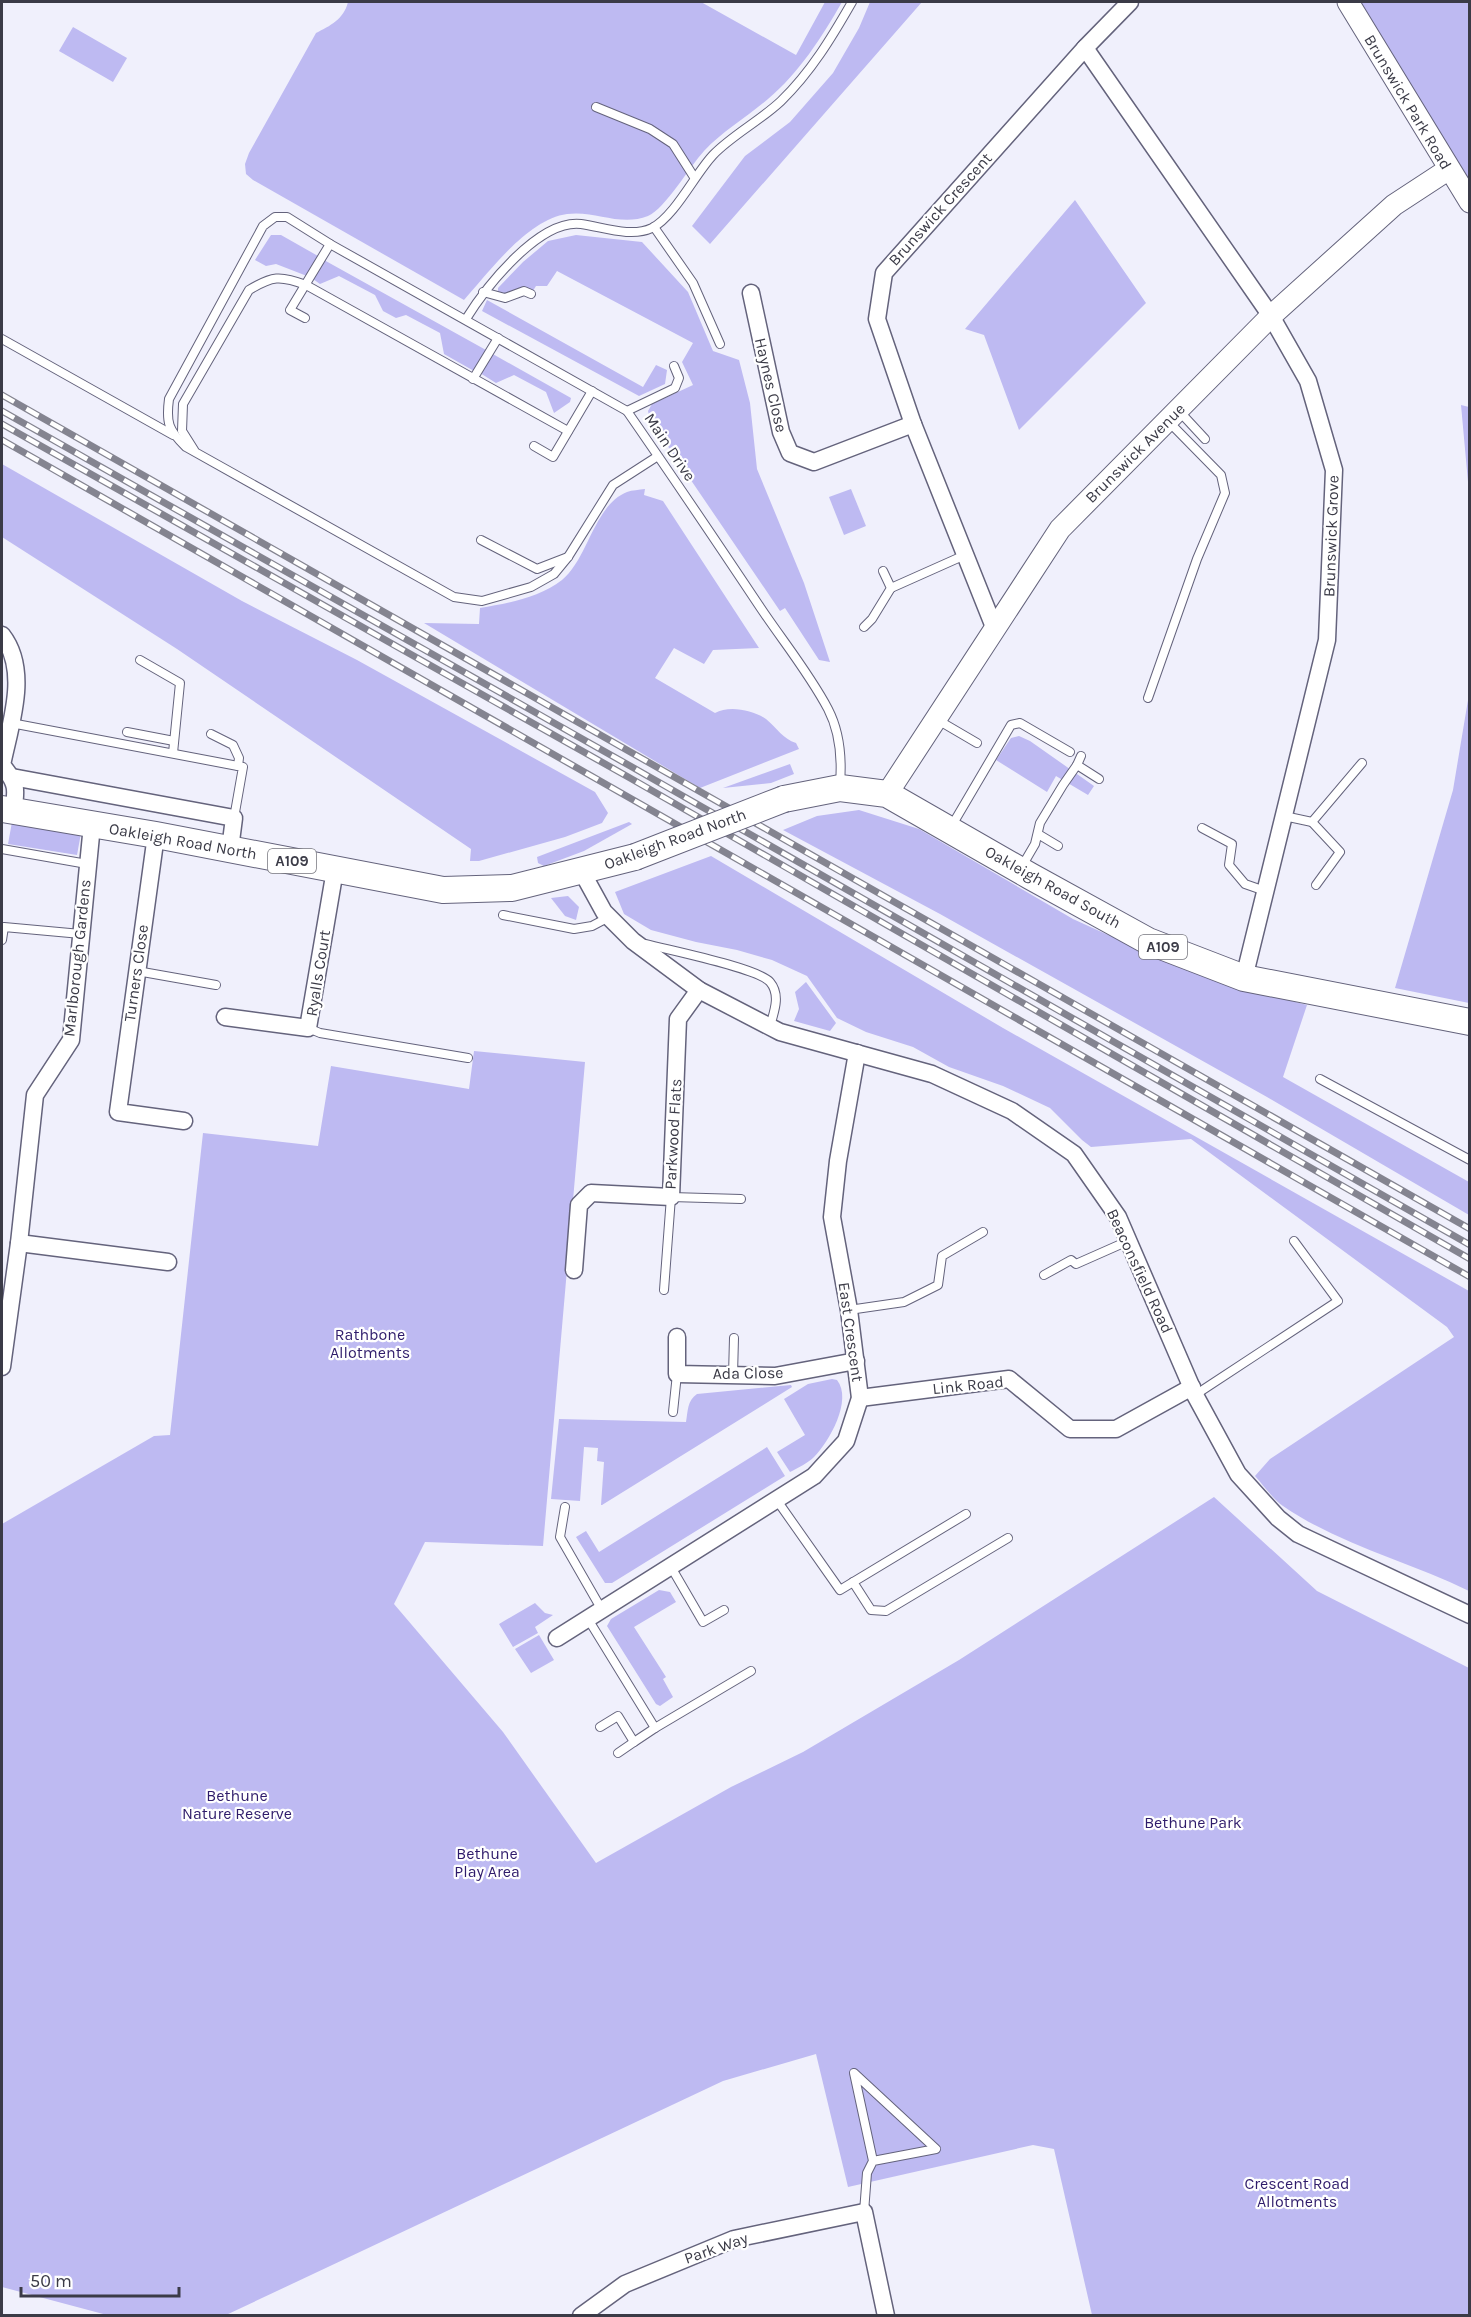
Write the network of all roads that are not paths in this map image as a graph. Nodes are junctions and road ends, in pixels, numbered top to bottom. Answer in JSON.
{"nodes":[{"id":1,"x":852,"y":2,"type":"edge"},
{"id":2,"x":1130,"y":2,"type":"edge"},
{"id":3,"x":1348,"y":2,"type":"edge"},
{"id":4,"x":1085,"y":48,"type":"junction"},
{"id":5,"x":596,"y":106,"type":"dead end"},
{"id":6,"x":1449,"y":169,"type":"junction"},
{"id":7,"x":694,"y":177,"type":"junction"},
{"id":8,"x":1470,"y":202,"type":"edge"},
{"id":9,"x":654,"y":227,"type":"junction"},
{"id":10,"x":330,"y":244,"type":"junction"},
{"id":11,"x":306,"y":285,"type":"junction"},
{"id":12,"x":483,"y":292,"type":"junction"},
{"id":13,"x":751,"y":293,"type":"dead end"},
{"id":14,"x":531,"y":294,"type":"dead end"},
{"id":15,"x":1271,"y":316,"type":"junction"},
{"id":16,"x":305,"y":318,"type":"dead end"},
{"id":17,"x":466,"y":319,"type":"junction"},
{"id":18,"x":498,"y":338,"type":"junction"},
{"id":19,"x":2,"y":339,"type":"edge"},
{"id":20,"x":720,"y":344,"type":"dead end"},
{"id":21,"x":674,"y":366,"type":"dead end"},
{"id":22,"x":473,"y":379,"type":"junction"},
{"id":23,"x":592,"y":391,"type":"junction"},
{"id":24,"x":627,"y":411,"type":"junction"},
{"id":25,"x":1172,"y":415,"type":"junction"},
{"id":26,"x":913,"y":424,"type":"junction"},
{"id":27,"x":568,"y":432,"type":"junction"},
{"id":28,"x":173,"y":435,"type":"junction"},
{"id":29,"x":1205,"y":439,"type":"dead end"},
{"id":30,"x":534,"y":446,"type":"dead end"},
{"id":31,"x":195,"y":453,"type":"junction"},
{"id":32,"x":658,"y":456,"type":"junction"},
{"id":33,"x":481,"y":540,"type":"dead end"},
{"id":34,"x":965,"y":555,"type":"junction"},
{"id":35,"x":568,"y":557,"type":"junction"},
{"id":36,"x":883,"y":571,"type":"dead end"},
{"id":37,"x":891,"y":588,"type":"junction"},
{"id":38,"x":864,"y":627,"type":"dead end"},
{"id":39,"x":994,"y":627,"type":"junction"},
{"id":40,"x":2,"y":635,"type":"edge"},
{"id":41,"x":140,"y":660,"type":"dead end"},
{"id":42,"x":1148,"y":698,"type":"dead end"},
{"id":43,"x":936,"y":718,"type":"junction"},
{"id":44,"x":11,"y":723,"type":"junction"},
{"id":45,"x":127,"y":732,"type":"dead end"},
{"id":46,"x":211,"y":734,"type":"dead end"},
{"id":47,"x":174,"y":741,"type":"junction"},
{"id":48,"x":977,"y":743,"type":"dead end"},
{"id":49,"x":1070,"y":752,"type":"dead end"},
{"id":50,"x":173,"y":753,"type":"junction"},
{"id":51,"x":1081,"y":756,"type":"dead end"},
{"id":52,"x":1362,"y":763,"type":"dead end"},
{"id":53,"x":1077,"y":765,"type":"junction"},
{"id":54,"x":238,"y":766,"type":"junction"},
{"id":55,"x":12,"y":777,"type":"junction"},
{"id":56,"x":1099,"y":779,"type":"dead end"},
{"id":57,"x":840,"y":788,"type":"junction"},
{"id":58,"x":887,"y":794,"type":"junction"},
{"id":59,"x":7,"y":810,"type":"edge"},
{"id":60,"x":1284,"y":816,"type":"junction"},
{"id":61,"x":234,"y":818,"type":"junction"},
{"id":62,"x":1312,"y":822,"type":"junction"},
{"id":63,"x":92,"y":825,"type":"junction"},
{"id":64,"x":1202,"y":828,"type":"dead end"},
{"id":65,"x":950,"y":829,"type":"junction"},
{"id":66,"x":1038,"y":834,"type":"junction"},
{"id":67,"x":156,"y":835,"type":"junction"},
{"id":68,"x":1058,"y":846,"type":"dead end"},
{"id":69,"x":2,"y":849,"type":"edge"},
{"id":70,"x":230,"y":849,"type":"junction"},
{"id":71,"x":87,"y":864,"type":"junction"},
{"id":72,"x":335,"y":870,"type":"junction"},
{"id":73,"x":1020,"y":870,"type":"junction"},
{"id":74,"x":582,"y":872,"type":"junction"},
{"id":75,"x":1316,"y":885,"type":"dead end"},
{"id":76,"x":1265,"y":891,"type":"junction"},
{"id":77,"x":503,"y":915,"type":"dead end"},
{"id":78,"x":609,"y":916,"type":"junction"},
{"id":79,"x":81,"y":934,"type":"junction"},
{"id":80,"x":2,"y":940,"type":"edge"},
{"id":81,"x":633,"y":942,"type":"junction"},
{"id":82,"x":136,"y":970,"type":"junction"},
{"id":83,"x":1244,"y":978,"type":"junction"},
{"id":84,"x":216,"y":985,"type":"dead end"},
{"id":85,"x":699,"y":990,"type":"junction"},
{"id":86,"x":225,"y":1017,"type":"dead end"},
{"id":87,"x":1470,"y":1022,"type":"edge"},
{"id":88,"x":770,"y":1026,"type":"junction"},
{"id":89,"x":308,"y":1028,"type":"junction"},
{"id":90,"x":857,"y":1053,"type":"junction"},
{"id":91,"x":468,"y":1058,"type":"dead end"},
{"id":92,"x":1320,"y":1078,"type":"dead end"},
{"id":93,"x":184,"y":1121,"type":"dead end"},
{"id":94,"x":1470,"y":1160,"type":"edge"},
{"id":95,"x":671,"y":1197,"type":"junction"},
{"id":96,"x":741,"y":1199,"type":"dead end"},
{"id":97,"x":983,"y":1232,"type":"dead end"},
{"id":98,"x":1128,"y":1241,"type":"junction"},
{"id":99,"x":1294,"y":1241,"type":"dead end"},
{"id":100,"x":19,"y":1243,"type":"junction"},
{"id":101,"x":168,"y":1262,"type":"dead end"},
{"id":102,"x":574,"y":1270,"type":"dead end"},
{"id":103,"x":1044,"y":1275,"type":"dead end"},
{"id":104,"x":664,"y":1290,"type":"dead end"},
{"id":105,"x":849,"y":1310,"type":"junction"},
{"id":106,"x":677,"y":1337,"type":"dead end"},
{"id":107,"x":734,"y":1338,"type":"dead end"},
{"id":108,"x":856,"y":1361,"type":"junction"},
{"id":109,"x":2,"y":1367,"type":"edge"},
{"id":110,"x":677,"y":1374,"type":"junction"},
{"id":111,"x":733,"y":1375,"type":"junction"},
{"id":112,"x":1193,"y":1391,"type":"junction"},
{"id":113,"x":860,"y":1398,"type":"junction"},
{"id":114,"x":673,"y":1412,"type":"dead end"},
{"id":115,"x":776,"y":1499,"type":"junction"},
{"id":116,"x":565,"y":1507,"type":"dead end"},
{"id":117,"x":966,"y":1514,"type":"dead end"},
{"id":118,"x":1008,"y":1538,"type":"dead end"},
{"id":119,"x":671,"y":1567,"type":"junction"},
{"id":120,"x":853,"y":1582,"type":"junction"},
{"id":121,"x":724,"y":1610,"type":"dead end"},
{"id":122,"x":595,"y":1615,"type":"junction"},
{"id":123,"x":1470,"y":1615,"type":"edge"},
{"id":124,"x":557,"y":1638,"type":"dead end"},
{"id":125,"x":751,"y":1671,"type":"dead end"},
{"id":126,"x":600,"y":1727,"type":"dead end"},
{"id":127,"x":655,"y":1728,"type":"junction"},
{"id":128,"x":634,"y":1742,"type":"junction"},
{"id":129,"x":618,"y":1753,"type":"dead end"},
{"id":130,"x":873,"y":2161,"type":"junction"},
{"id":131,"x":864,"y":2212,"type":"junction"},
{"id":132,"x":581,"y":2316,"type":"edge"},
{"id":133,"x":886,"y":2316,"type":"edge"}],
"edges":[{"from":1,"to":7,"type":"lane"},
{"from":2,"to":4,"type":"street","name":"Brunswick Crescent"},
{"from":3,"to":6,"type":"street","name":"Brunswick Park Road"},
{"from":4,"to":15,"type":"street","name":"Brunswick Grove"},
{"from":4,"to":26,"type":"street","name":"Brunswick Crescent"},
{"from":5,"to":7,"type":"lane"},
{"from":6,"to":8,"type":"street","name":"Brunswick Park Road"},
{"from":6,"to":15,"type":"street","name":"Brunswick Avenue"},
{"from":7,"to":9,"type":"lane"},
{"from":9,"to":12,"type":"lane"},
{"from":9,"to":20,"type":"lane"},
{"from":10,"to":11,"type":"lane"},
{"from":10,"to":17,"type":"lane","name":"Main Drive"},
{"from":10,"to":28,"type":"lane","name":"Main Drive"},
{"from":11,"to":16,"type":"lane"},
{"from":11,"to":22,"type":"lane"},
{"from":11,"to":31,"type":"lane"},
{"from":12,"to":14,"type":"lane"},
{"from":12,"to":17,"type":"lane"},
{"from":13,"to":26,"type":"street","name":"Haynes Close"},
{"from":15,"to":25,"type":"street","name":"Brunswick Avenue"},
{"from":15,"to":60,"type":"street","name":"Brunswick Grove"},
{"from":17,"to":18,"type":"lane","name":"Main Drive"},
{"from":18,"to":22,"type":"lane"},
{"from":18,"to":23,"type":"lane","name":"Main Drive"},
{"from":19,"to":28,"type":"lane"},
{"from":21,"to":24,"type":"lane"},
{"from":22,"to":27,"type":"lane"},
{"from":23,"to":24,"type":"lane","name":"Main Drive"},
{"from":23,"to":27,"type":"lane"},
{"from":24,"to":32,"type":"lane","name":"Main Drive"},
{"from":25,"to":29,"type":"lane"},
{"from":25,"to":39,"type":"street","name":"Brunswick Avenue"},
{"from":25,"to":42,"type":"lane"},
{"from":26,"to":34,"type":"street","name":"Brunswick Crescent"},
{"from":27,"to":30,"type":"lane"},
{"from":28,"to":31,"type":"lane"},
{"from":31,"to":35,"type":"lane"},
{"from":32,"to":35,"type":"lane"},
{"from":32,"to":57,"type":"lane","name":"Main Drive"},
{"from":33,"to":35,"type":"lane"},
{"from":34,"to":37,"type":"lane"},
{"from":34,"to":39,"type":"street","name":"Brunswick Crescent"},
{"from":36,"to":37,"type":"lane"},
{"from":37,"to":38,"type":"lane"},
{"from":39,"to":43,"type":"street","name":"Brunswick Avenue"},
{"from":40,"to":44,"type":"street"},
{"from":41,"to":47,"type":"lane"},
{"from":43,"to":48,"type":"lane"},
{"from":43,"to":58,"type":"street","name":"Brunswick Avenue"},
{"from":44,"to":50,"type":"lane"},
{"from":44,"to":55,"type":"street"},
{"from":45,"to":47,"type":"lane"},
{"from":46,"to":54,"type":"lane"},
{"from":47,"to":50,"type":"lane"},
{"from":49,"to":65,"type":"lane"},
{"from":50,"to":54,"type":"lane"},
{"from":51,"to":53,"type":"lane"},
{"from":52,"to":62,"type":"lane"},
{"from":53,"to":56,"type":"lane"},
{"from":53,"to":66,"type":"lane"},
{"from":54,"to":61,"type":"lane"},
{"from":55,"to":59,"type":"street"},
{"from":55,"to":61,"type":"street"},
{"from":57,"to":58,"type":"main road","name":"Oakleigh Road North","number":"A109"},
{"from":57,"to":74,"type":"main road","name":"Oakleigh Road North","number":"A109","bridge":true},
{"from":58,"to":65,"type":"main road","name":"Oakleigh Road South","number":"A109"},
{"from":59,"to":63,"type":"main road","name":"Oakleigh Road North","number":"A109"},
{"from":60,"to":62,"type":"lane"},
{"from":60,"to":76,"type":"street","name":"Brunswick Grove"},
{"from":61,"to":70,"type":"street"},
{"from":62,"to":75,"type":"lane"},
{"from":63,"to":67,"type":"main road","name":"Oakleigh Road North","number":"A109"},
{"from":63,"to":71,"type":"street","name":"Marlborough Gardens"},
{"from":64,"to":76,"type":"lane"},
{"from":65,"to":73,"type":"main road","name":"Oakleigh Road South","number":"A109"},
{"from":66,"to":68,"type":"lane"},
{"from":66,"to":73,"type":"lane"},
{"from":67,"to":70,"type":"main road","name":"Oakleigh Road North","number":"A109"},
{"from":67,"to":82,"type":"street","name":"Turners Close"},
{"from":69,"to":71,"type":"lane"},
{"from":70,"to":72,"type":"main road","name":"Oakleigh Road North","number":"A109"},
{"from":71,"to":79,"type":"street","name":"Marlborough Gardens"},
{"from":72,"to":74,"type":"main road","name":"Oakleigh Road North","number":"A109"},
{"from":72,"to":89,"type":"street","name":"Ryalls Court"},
{"from":73,"to":83,"type":"main road","name":"Oakleigh Road South","number":"A109"},
{"from":74,"to":78,"type":"street","name":"Beaconsfield Road"},
{"from":76,"to":83,"type":"street","name":"Brunswick Grove"},
{"from":77,"to":78,"type":"lane"},
{"from":78,"to":81,"type":"street","name":"Beaconsfield Road"},
{"from":79,"to":80,"type":"lane"},
{"from":79,"to":100,"type":"street","name":"Marlborough Gardens"},
{"from":81,"to":85,"type":"street","name":"Beaconsfield Road"},
{"from":81,"to":88,"type":"lane"},
{"from":82,"to":84,"type":"lane"},
{"from":82,"to":93,"type":"street","name":"Turners Close"},
{"from":83,"to":87,"type":"main road","name":"Oakleigh Road South","number":"A109"},
{"from":85,"to":88,"type":"street","name":"Beaconsfield Road"},
{"from":85,"to":95,"type":"street","name":"Parkwood Flats"},
{"from":86,"to":89,"type":"street","name":"Ryalls Court"},
{"from":88,"to":90,"type":"street","name":"Beaconsfield Road"},
{"from":89,"to":91,"type":"lane"},
{"from":90,"to":98,"type":"street","name":"Beaconsfield Road"},
{"from":90,"to":105,"type":"street","name":"East Crescent"},
{"from":92,"to":94,"type":"lane"},
{"from":95,"to":96,"type":"lane"},
{"from":95,"to":102,"type":"street","name":"Parkwood Flats"},
{"from":95,"to":104,"type":"lane"},
{"from":97,"to":105,"type":"lane"},
{"from":98,"to":103,"type":"lane"},
{"from":98,"to":112,"type":"street","name":"Beaconsfield Road"},
{"from":99,"to":112,"type":"lane"},
{"from":100,"to":101,"type":"street"},
{"from":100,"to":109,"type":"street","name":"Marlborough Gardens"},
{"from":105,"to":108,"type":"street","name":"East Crescent"},
{"from":106,"to":110,"type":"street"},
{"from":107,"to":111,"type":"lane"},
{"from":108,"to":111,"type":"street","name":"Ada Close"},
{"from":108,"to":113,"type":"street","name":"East Crescent"},
{"from":110,"to":111,"type":"street","name":"Ada Close"},
{"from":110,"to":114,"type":"lane"},
{"from":112,"to":113,"type":"street","name":"Link Road"},
{"from":112,"to":123,"type":"street","name":"Beaconsfield Road"},
{"from":113,"to":115,"type":"street","name":"East Crescent"},
{"from":115,"to":119,"type":"street","name":"East Crescent"},
{"from":115,"to":120,"type":"lane"},
{"from":116,"to":122,"type":"lane"},
{"from":117,"to":120,"type":"lane"},
{"from":118,"to":120,"type":"lane"},
{"from":119,"to":121,"type":"lane"},
{"from":119,"to":122,"type":"street","name":"East Crescent"},
{"from":122,"to":124,"type":"street","name":"East Crescent"},
{"from":122,"to":127,"type":"lane"},
{"from":125,"to":127,"type":"lane"},
{"from":126,"to":128,"type":"lane"},
{"from":127,"to":128,"type":"lane"},
{"from":128,"to":129,"type":"lane"},
{"from":130,"to":130,"type":"lane"},
{"from":130,"to":131,"type":"lane"},
{"from":131,"to":132,"type":"street","name":"Park Way"},
{"from":131,"to":133,"type":"street"}]}
